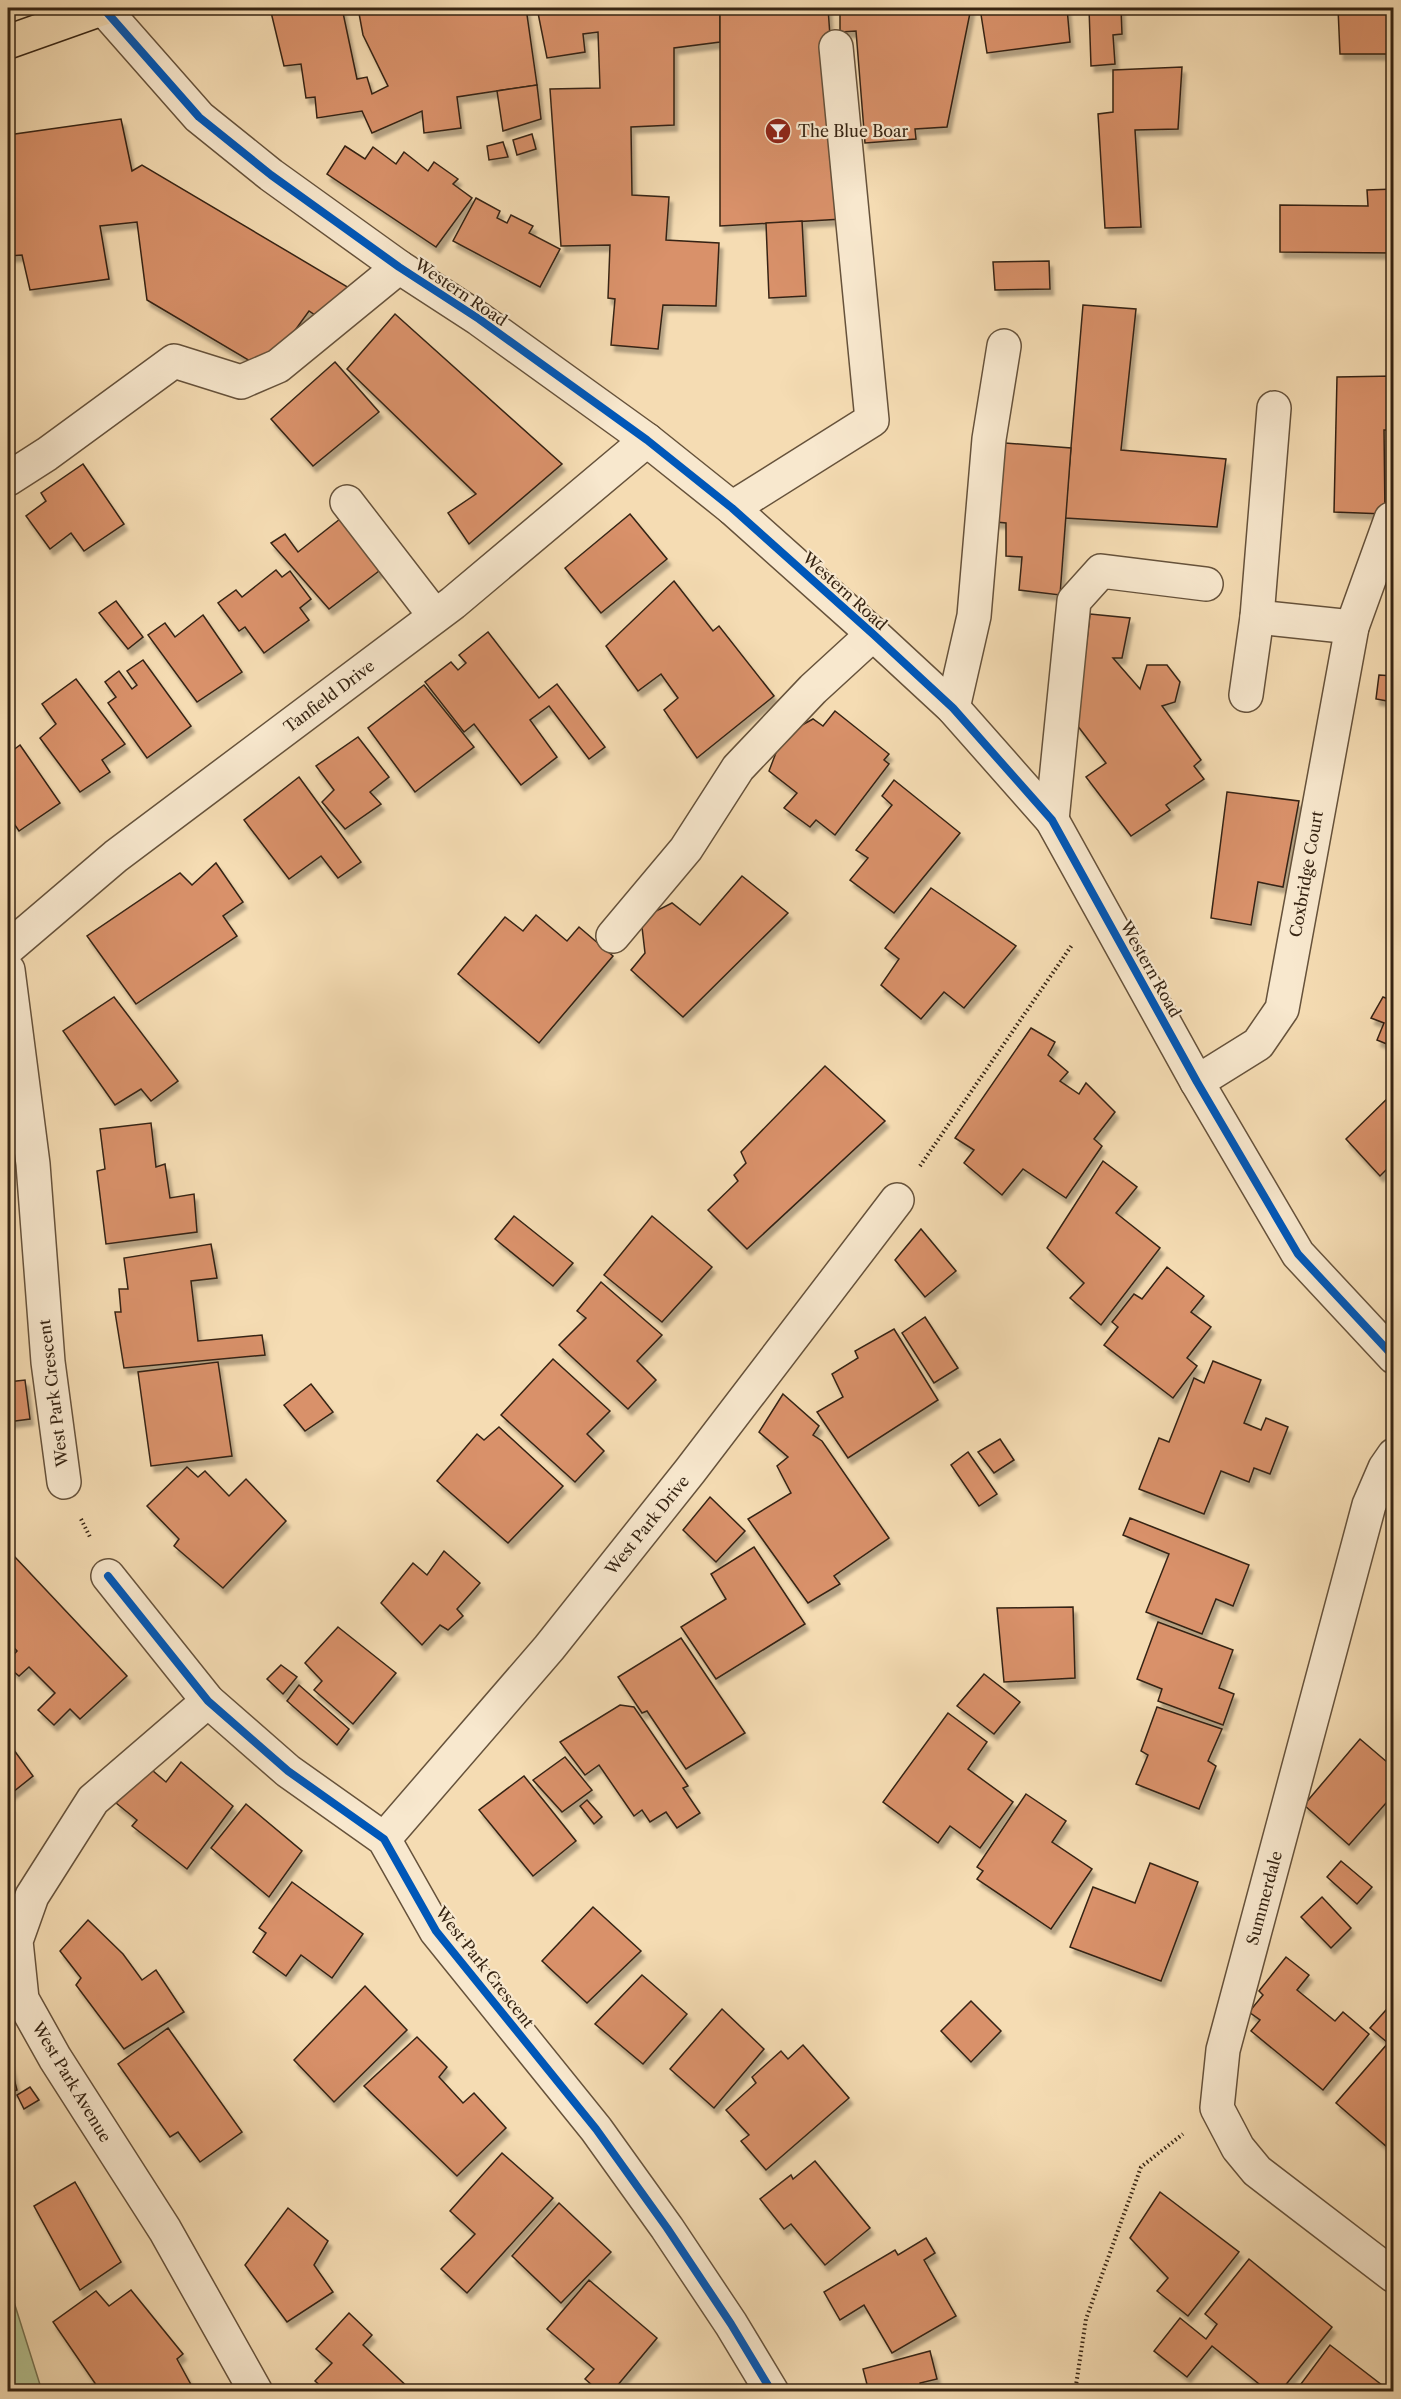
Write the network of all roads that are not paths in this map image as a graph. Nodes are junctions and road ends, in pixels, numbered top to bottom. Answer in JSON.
{"nodes":[{"id":1,"x":103,"y":8,"type":"edge"},
{"id":2,"x":8,"y":42,"type":"edge"},
{"id":3,"x":836,"y":47,"type":"dead end"},
{"id":4,"x":399,"y":267,"type":"junction"},
{"id":5,"x":1004,"y":346,"type":"dead end"},
{"id":6,"x":1274,"y":408,"type":"dead end"},
{"id":7,"x":647,"y":440,"type":"junction"},
{"id":8,"x":8,"y":479,"type":"edge"},
{"id":9,"x":347,"y":502,"type":"dead end"},
{"id":10,"x":732,"y":508,"type":"junction"},
{"id":11,"x":1391,"y":519,"type":"dead end"},
{"id":12,"x":1206,"y":584,"type":"dead end"},
{"id":13,"x":435,"y":616,"type":"junction"},
{"id":14,"x":1257,"y":617,"type":"junction"},
{"id":15,"x":1352,"y":627,"type":"junction"},
{"id":16,"x":873,"y":634,"type":"junction"},
{"id":17,"x":1246,"y":695,"type":"dead end"},
{"id":18,"x":952,"y":708,"type":"junction"},
{"id":19,"x":1052,"y":820,"type":"junction"},
{"id":20,"x":613,"y":936,"type":"dead end"},
{"id":21,"x":8,"y":948,"type":"edge"},
{"id":22,"x":8,"y":970,"type":"edge"},
{"id":23,"x":1197,"y":1082,"type":"junction"},
{"id":24,"x":897,"y":1200,"type":"road end"},
{"id":25,"x":1394,"y":1357,"type":"edge"},
{"id":26,"x":1394,"y":1455,"type":"edge"},
{"id":27,"x":64,"y":1482,"type":"road end"},
{"id":28,"x":108,"y":1575,"type":"road end"},
{"id":29,"x":208,"y":1701,"type":"junction"},
{"id":30,"x":384,"y":1839,"type":"junction"},
{"id":31,"x":1394,"y":2276,"type":"edge"},
{"id":32,"x":256,"y":2391,"type":"edge"},
{"id":33,"x":772,"y":2391,"type":"edge"}],
"edges":[{"from":1,"to":2,"type":"main road"},
{"from":1,"to":4,"type":"street","name":"Western Road"},
{"from":3,"to":10,"type":"street"},
{"from":4,"to":7,"type":"street","name":"Western Road"},
{"from":4,"to":8,"type":"street"},
{"from":5,"to":18,"type":"street"},
{"from":6,"to":14,"type":"street"},
{"from":7,"to":10,"type":"street","name":"Western Road"},
{"from":7,"to":13,"type":"street","name":"Tanfield Drive"},
{"from":9,"to":13,"type":"street"},
{"from":10,"to":16,"type":"street","name":"Western Road"},
{"from":11,"to":15,"type":"street","name":"Coxbridge Court"},
{"from":12,"to":19,"type":"street"},
{"from":13,"to":21,"type":"street","name":"Tanfield Drive"},
{"from":14,"to":15,"type":"street"},
{"from":14,"to":17,"type":"street"},
{"from":15,"to":23,"type":"street","name":"Coxbridge Court"},
{"from":16,"to":18,"type":"street","name":"Western Road"},
{"from":16,"to":20,"type":"street"},
{"from":18,"to":19,"type":"street","name":"Western Road"},
{"from":19,"to":23,"type":"street","name":"Western Road"},
{"from":22,"to":27,"type":"street","name":"West Park Crescent"},
{"from":23,"to":25,"type":"street","name":"Western Road"},
{"from":24,"to":30,"type":"street","name":"West Park Drive"},
{"from":26,"to":31,"type":"street","name":"Summerdale"},
{"from":28,"to":29,"type":"street","name":"West Park Crescent"},
{"from":29,"to":30,"type":"street","name":"West Park Crescent"},
{"from":29,"to":32,"type":"street","name":"West Park Avenue"},
{"from":30,"to":33,"type":"street","name":"West Park Crescent"}]}
